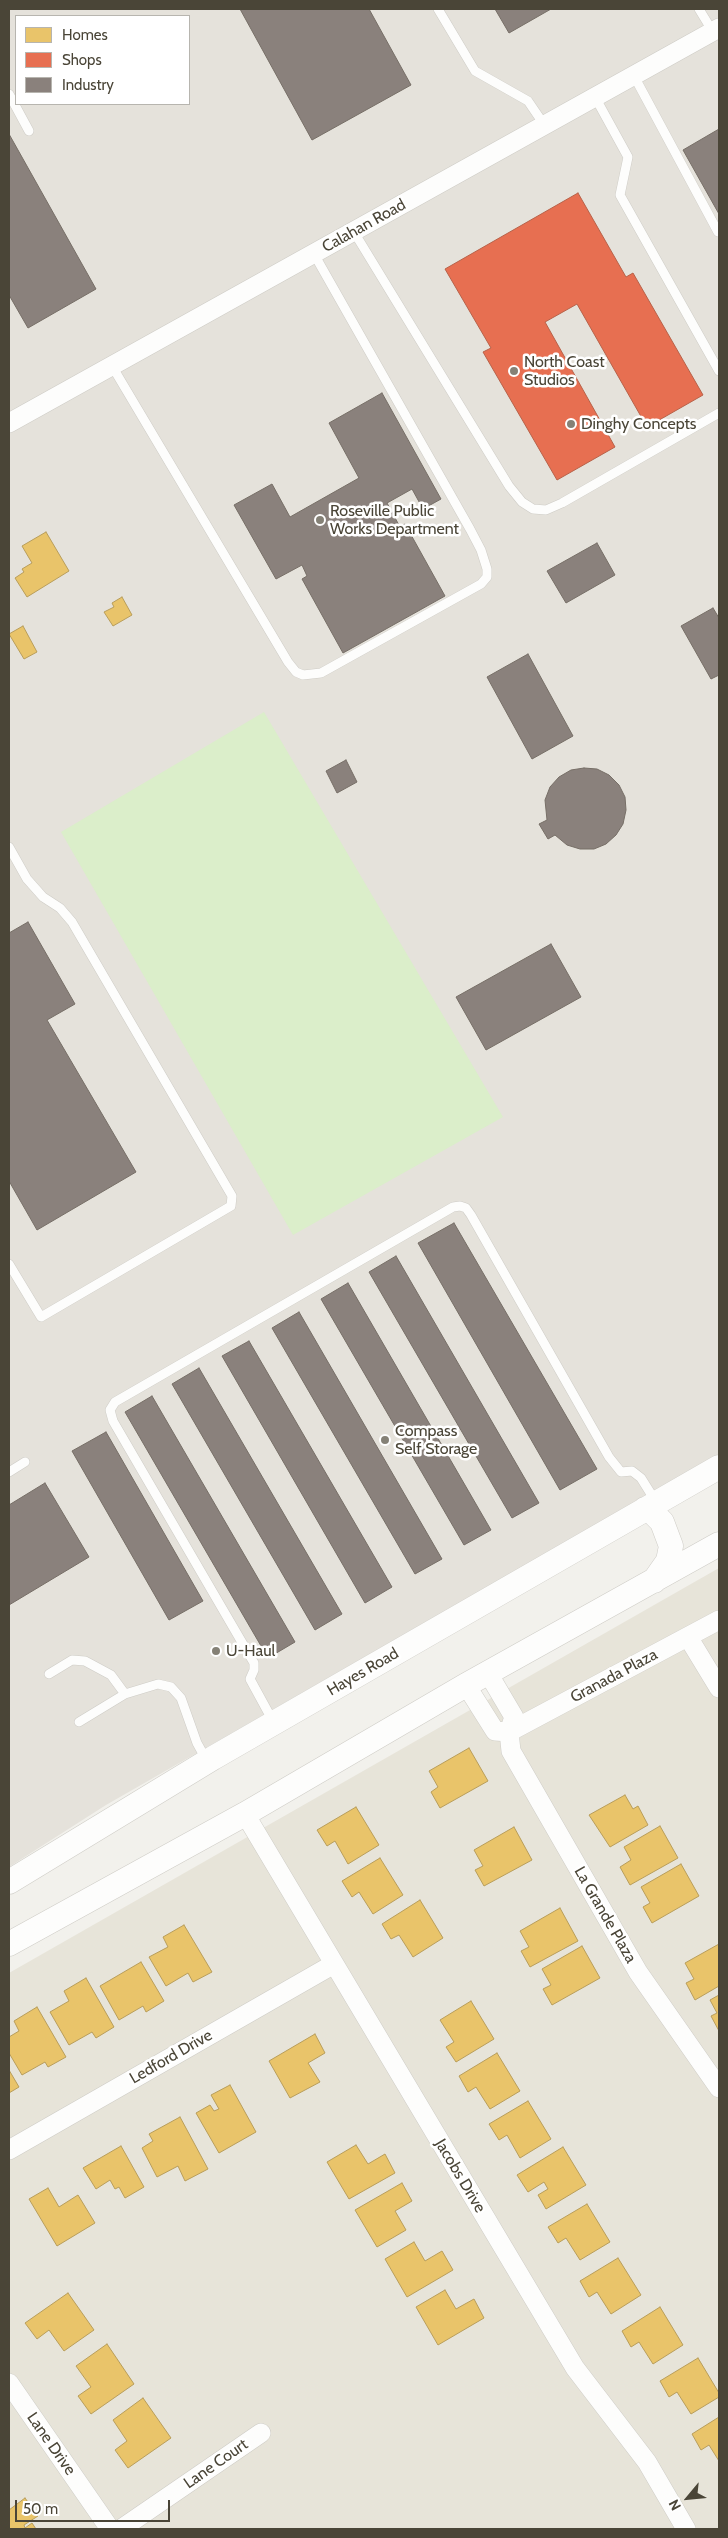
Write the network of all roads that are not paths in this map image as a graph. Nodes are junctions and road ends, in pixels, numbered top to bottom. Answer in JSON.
{"nodes":[{"id":1,"x":438,"y":9,"type":"edge"},
{"id":2,"x":699,"y":9,"type":"edge"},
{"id":3,"x":716,"y":30,"type":"edge"},
{"id":4,"x":634,"y":76,"type":"junction"},
{"id":5,"x":9,"y":94,"type":"edge"},
{"id":6,"x":595,"y":97,"type":"junction"},
{"id":7,"x":545,"y":126,"type":"junction"},
{"id":8,"x":29,"y":131,"type":"dead end"},
{"id":9,"x":354,"y":232,"type":"junction"},
{"id":10,"x":718,"y":232,"type":"dead end"},
{"id":11,"x":314,"y":254,"type":"junction"},
{"id":12,"x":112,"y":366,"type":"junction"},
{"id":13,"x":719,"y":371,"type":"edge"},
{"id":14,"x":719,"y":413,"type":"edge"},
{"id":15,"x":9,"y":423,"type":"edge"},
{"id":16,"x":9,"y":847,"type":"edge"},
{"id":17,"x":9,"y":1264,"type":"edge"},
{"id":18,"x":26,"y":1462,"type":"dead end"},
{"id":19,"x":719,"y":1467,"type":"edge"},
{"id":20,"x":9,"y":1472,"type":"edge"},
{"id":21,"x":650,"y":1506,"type":"junction"},
{"id":22,"x":719,"y":1544,"type":"edge"},
{"id":23,"x":653,"y":1582,"type":"junction"},
{"id":24,"x":719,"y":1620,"type":"edge"},
{"id":25,"x":688,"y":1637,"type":"junction"},
{"id":26,"x":488,"y":1673,"type":"junction"},
{"id":27,"x":49,"y":1674,"type":"dead end"},
{"id":28,"x":466,"y":1685,"type":"junction"},
{"id":29,"x":719,"y":1688,"type":"edge"},
{"id":30,"x":124,"y":1694,"type":"junction"},
{"id":31,"x":79,"y":1722,"type":"dead end"},
{"id":32,"x":274,"y":1723,"type":"junction"},
{"id":33,"x":509,"y":1732,"type":"junction"},
{"id":34,"x":208,"y":1761,"type":"junction"},
{"id":35,"x":245,"y":1814,"type":"junction"},
{"id":36,"x":9,"y":1882,"type":"edge"},
{"id":37,"x":9,"y":1944,"type":"edge"},
{"id":38,"x":334,"y":1964,"type":"junction"},
{"id":39,"x":719,"y":2088,"type":"edge"},
{"id":40,"x":9,"y":2150,"type":"edge"},
{"id":41,"x":9,"y":2383,"type":"edge"},
{"id":42,"x":261,"y":2433,"type":"dead end"},
{"id":43,"x":110,"y":2529,"type":"edge"},
{"id":44,"x":121,"y":2529,"type":"edge"},
{"id":45,"x":686,"y":2529,"type":"edge"}],
"edges":[{"from":1,"to":7,"type":"lane"},
{"from":2,"to":3,"type":"lane"},
{"from":3,"to":4,"type":"street","name":"Calahan Road"},
{"from":4,"to":6,"type":"street","name":"Calahan Road"},
{"from":4,"to":10,"type":"lane"},
{"from":5,"to":8,"type":"lane"},
{"from":6,"to":7,"type":"street","name":"Calahan Road"},
{"from":6,"to":13,"type":"lane"},
{"from":7,"to":9,"type":"street","name":"Calahan Road"},
{"from":9,"to":11,"type":"street","name":"Calahan Road"},
{"from":9,"to":14,"type":"lane"},
{"from":11,"to":12,"type":"street","name":"Calahan Road"},
{"from":11,"to":12,"type":"lane"},
{"from":12,"to":15,"type":"street","name":"Calahan Road"},
{"from":16,"to":17,"type":"lane"},
{"from":18,"to":20,"type":"lane"},
{"from":19,"to":21,"type":"street","name":"Hayes Road"},
{"from":21,"to":23,"type":"street"},
{"from":21,"to":32,"type":"street","name":"Hayes Road"},
{"from":21,"to":32,"type":"lane"},
{"from":22,"to":23,"type":"street"},
{"from":23,"to":26,"type":"street"},
{"from":24,"to":25,"type":"street","name":"Granada Plaza"},
{"from":25,"to":29,"type":"street"},
{"from":25,"to":33,"type":"street","name":"Granada Plaza"},
{"from":26,"to":28,"type":"street"},
{"from":26,"to":33,"type":"street","name":"La Grande Plaza"},
{"from":27,"to":30,"type":"lane"},
{"from":28,"to":33,"type":"street"},
{"from":28,"to":35,"type":"street"},
{"from":30,"to":31,"type":"lane"},
{"from":30,"to":34,"type":"lane"},
{"from":32,"to":34,"type":"street","name":"Hayes Road"},
{"from":33,"to":39,"type":"street","name":"La Grande Plaza"},
{"from":34,"to":36,"type":"street","name":"Hayes Road"},
{"from":35,"to":37,"type":"street"},
{"from":35,"to":38,"type":"street","name":"Jacobs Drive"},
{"from":38,"to":40,"type":"street","name":"Ledford Drive"},
{"from":38,"to":45,"type":"street","name":"Jacobs Drive"},
{"from":41,"to":43,"type":"street","name":"Lane Drive"},
{"from":42,"to":44,"type":"street","name":"Lane Court"}]}
